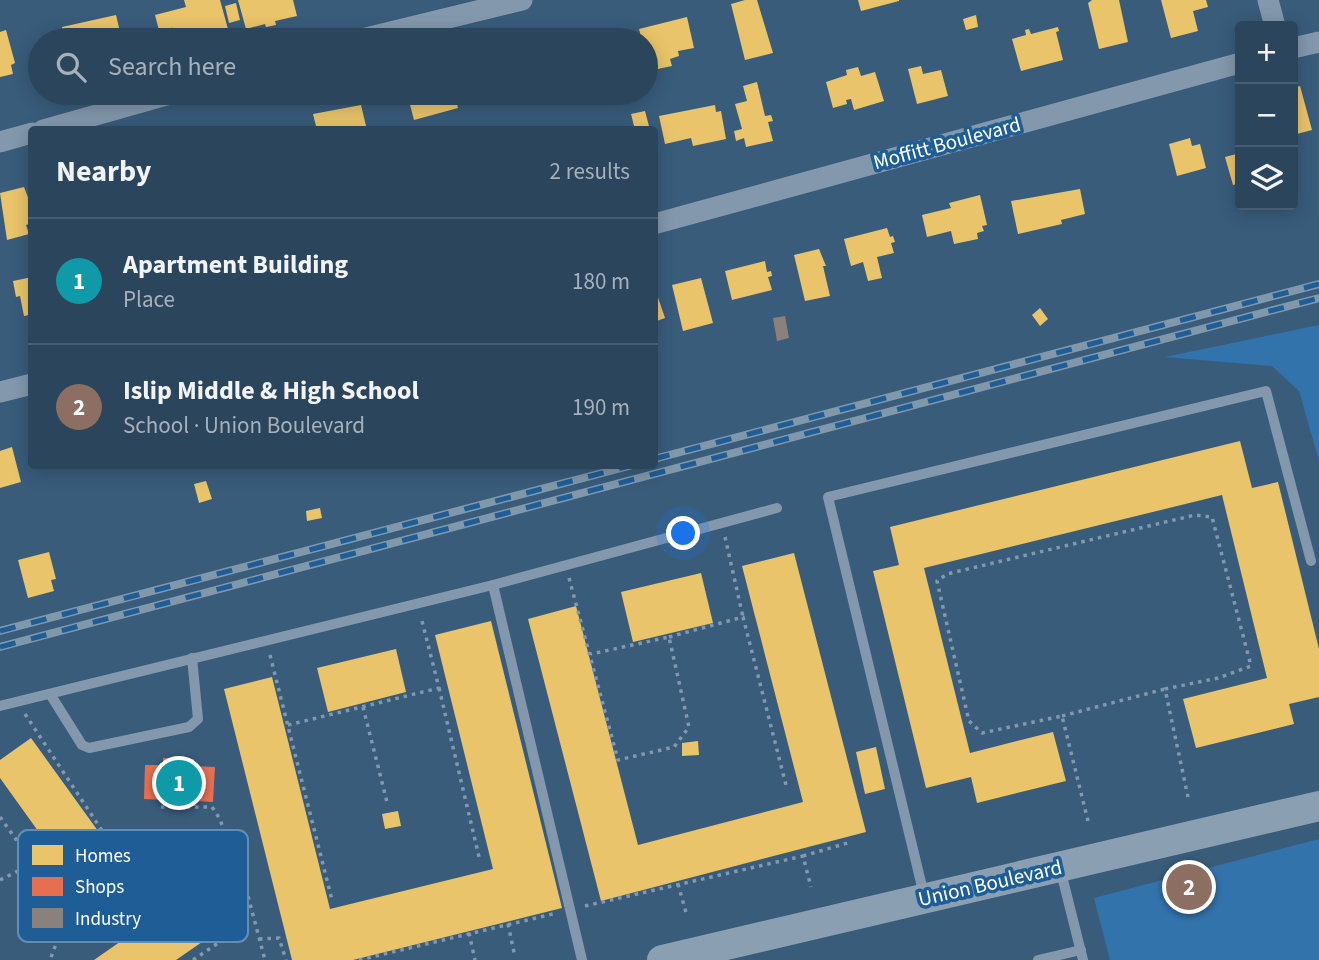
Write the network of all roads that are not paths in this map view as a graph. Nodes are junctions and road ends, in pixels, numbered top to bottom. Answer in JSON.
{"nodes":[{"id":1,"x":522,"y":0,"type":"edge"},
{"id":2,"x":1268,"y":0,"type":"edge"},
{"id":3,"x":1274,"y":21,"type":"edge"},
{"id":4,"x":407,"y":28,"type":"edge"},
{"id":5,"x":1319,"y":42,"type":"edge"},
{"id":6,"x":1298,"y":47,"type":"edge"},
{"id":7,"x":1235,"y":64,"type":"edge"},
{"id":8,"x":132,"y":105,"type":"edge"},
{"id":9,"x":57,"y":126,"type":"edge"},
{"id":10,"x":28,"y":134,"type":"edge"},
{"id":11,"x":0,"y":142,"type":"edge"},
{"id":12,"x":658,"y":222,"type":"edge"},
{"id":13,"x":28,"y":385,"type":"edge"},
{"id":14,"x":0,"y":392,"type":"edge"},
{"id":15,"x":777,"y":508,"type":"dead end"},
{"id":16,"x":1311,"y":562,"type":"dead end"},
{"id":17,"x":493,"y":585,"type":"junction"},
{"id":18,"x":192,"y":658,"type":"junction"},
{"id":19,"x":50,"y":694,"type":"junction"},
{"id":20,"x":0,"y":706,"type":"edge"},
{"id":21,"x":1319,"y":806,"type":"edge"},
{"id":22,"x":1060,"y":866,"type":"junction"},
{"id":23,"x":925,"y":898,"type":"junction"},
{"id":24,"x":1082,"y":955,"type":"edge"},
{"id":25,"x":582,"y":960,"type":"edge"},
{"id":26,"x":662,"y":960,"type":"edge"},
{"id":27,"x":1038,"y":960,"type":"edge"}],
"edges":[{"from":1,"to":4,"type":"street"},
{"from":2,"to":3,"type":"street"},
{"from":5,"to":6,"type":"street"},
{"from":7,"to":12,"type":"street","name":"Moffitt Boulevard"},
{"from":8,"to":9,"type":"street"},
{"from":10,"to":11,"type":"street"},
{"from":13,"to":14,"type":"street"},
{"from":15,"to":17,"type":"lane"},
{"from":16,"to":23,"type":"lane"},
{"from":17,"to":18,"type":"lane"},
{"from":17,"to":25,"type":"lane"},
{"from":18,"to":19,"type":"lane"},
{"from":18,"to":19,"type":"lane"},
{"from":19,"to":20,"type":"lane"},
{"from":21,"to":22,"type":"main road","name":"Union Boulevard"},
{"from":22,"to":23,"type":"main road","name":"Union Boulevard"},
{"from":22,"to":24,"type":"lane"},
{"from":23,"to":26,"type":"main road","name":"Union Boulevard"},
{"from":24,"to":27,"type":"lane"}]}
